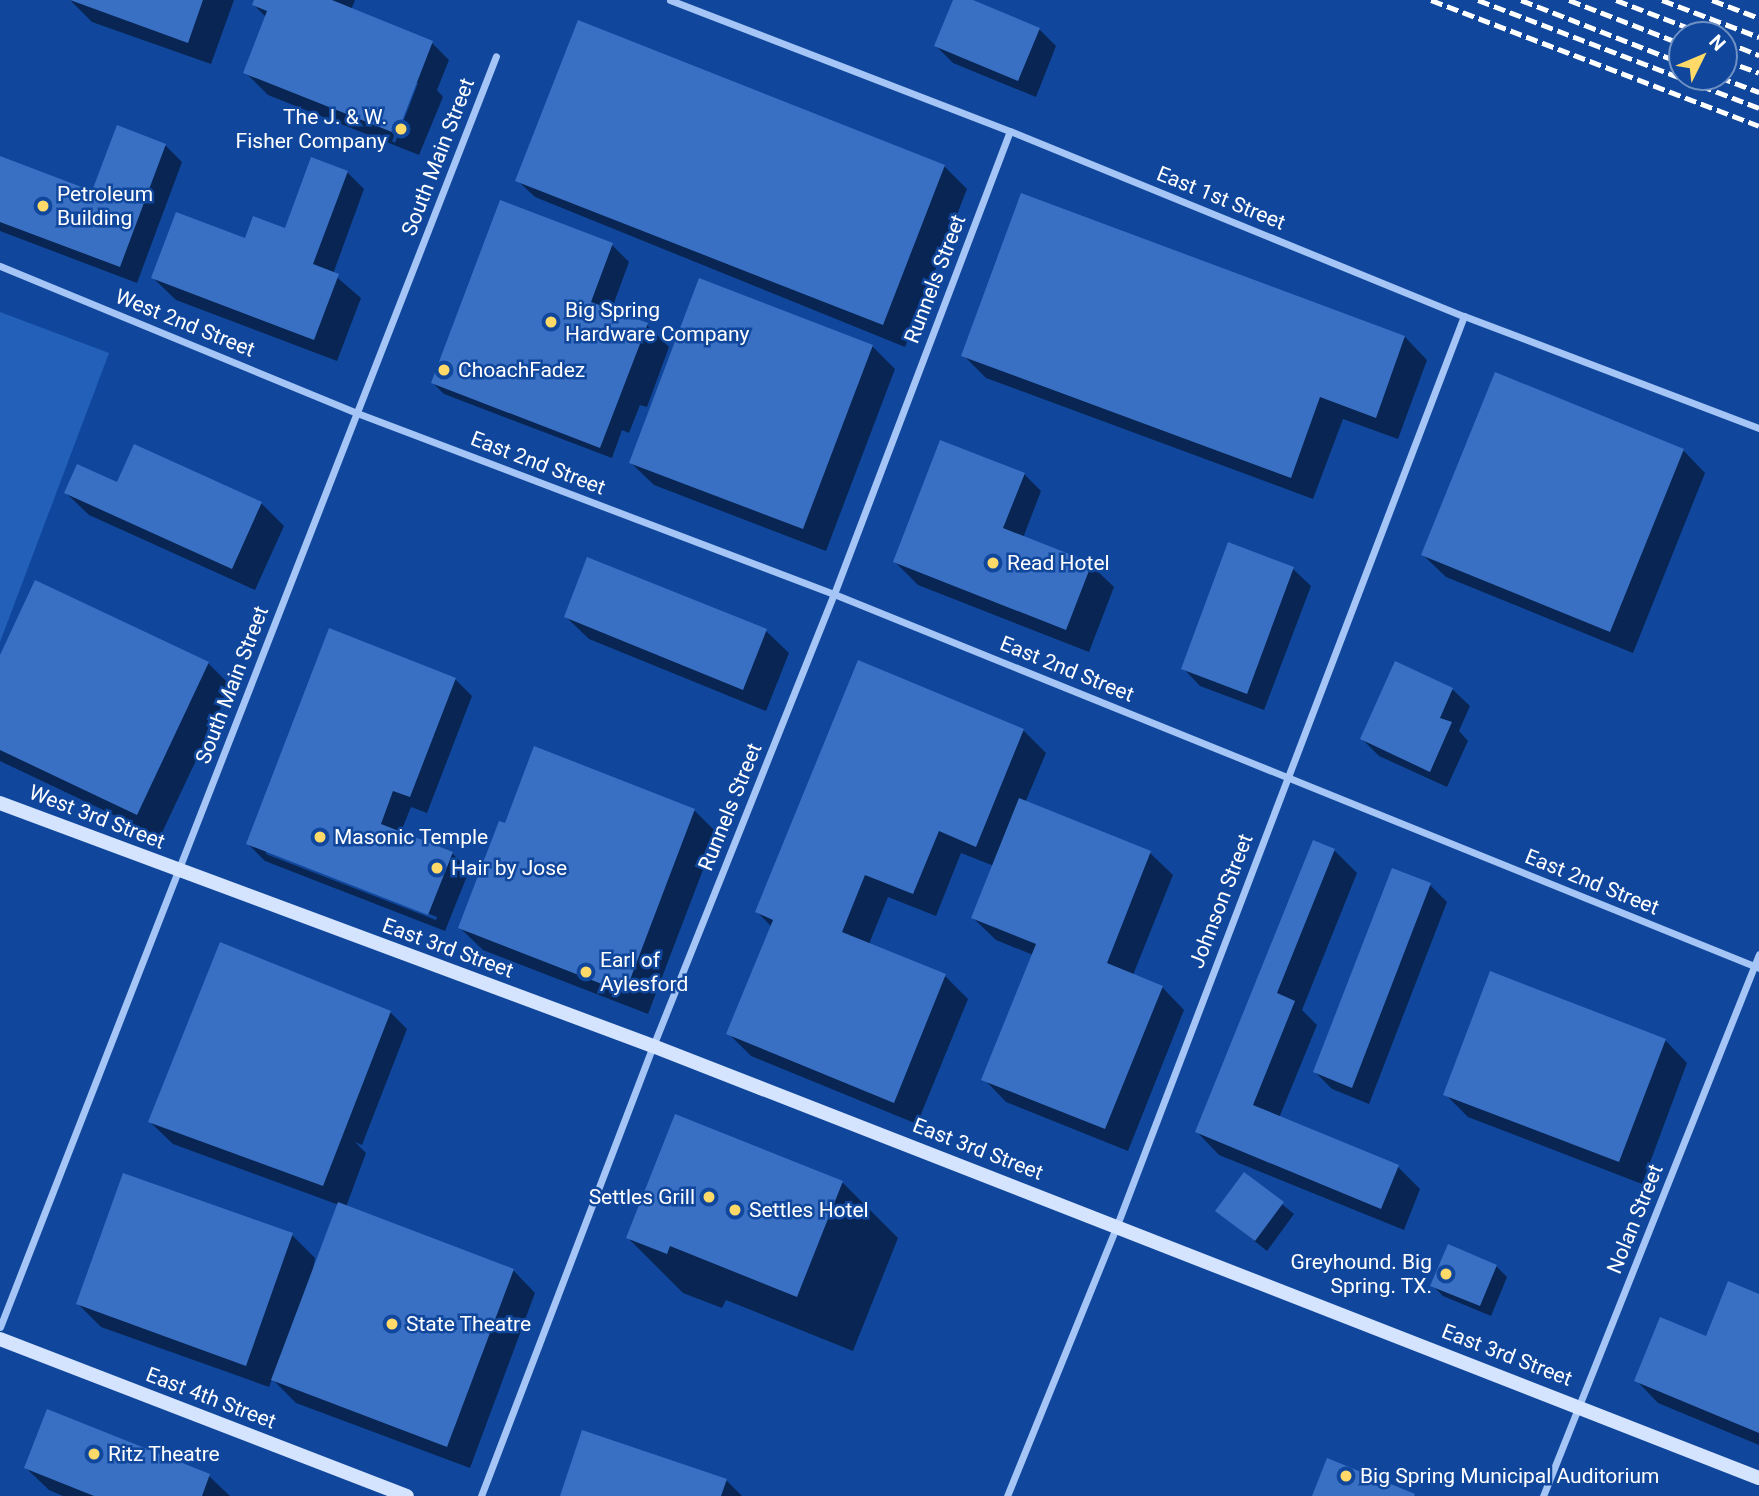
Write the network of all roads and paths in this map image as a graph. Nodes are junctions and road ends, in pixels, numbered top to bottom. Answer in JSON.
{"nodes":[{"id":1,"x":670,"y":0,"type":"edge"},
{"id":2,"x":496,"y":56,"type":"dead end"},
{"id":3,"x":1010,"y":131,"type":"junction"},
{"id":4,"x":0,"y":266,"type":"edge"},
{"id":5,"x":1464,"y":316,"type":"junction"},
{"id":6,"x":357,"y":413,"type":"junction"},
{"id":7,"x":1759,"y":428,"type":"edge"},
{"id":8,"x":834,"y":594,"type":"junction"},
{"id":9,"x":1287,"y":777,"type":"junction"},
{"id":10,"x":0,"y":803,"type":"edge"},
{"id":11,"x":178,"y":870,"type":"junction"},
{"id":12,"x":1759,"y":954,"type":"edge"},
{"id":13,"x":1756,"y":967,"type":"edge"},
{"id":14,"x":653,"y":1046,"type":"junction"},
{"id":15,"x":1117,"y":1225,"type":"junction"},
{"id":16,"x":0,"y":1327,"type":"edge"},
{"id":17,"x":0,"y":1339,"type":"edge"},
{"id":18,"x":1580,"y":1406,"type":"junction"},
{"id":19,"x":1759,"y":1478,"type":"edge"},
{"id":20,"x":407,"y":1496,"type":"edge"},
{"id":21,"x":481,"y":1496,"type":"edge"},
{"id":22,"x":1007,"y":1496,"type":"edge"},
{"id":23,"x":1543,"y":1496,"type":"edge"}],
"edges":[{"from":1,"to":3,"type":"street","name":"East 1st Street"},
{"from":2,"to":6,"type":"street","name":"South Main Street"},
{"from":3,"to":5,"type":"street","name":"East 1st Street"},
{"from":3,"to":8,"type":"street","name":"Runnels Street"},
{"from":4,"to":6,"type":"street","name":"West 2nd Street"},
{"from":5,"to":7,"type":"street","name":"East 1st Street"},
{"from":5,"to":9,"type":"street","name":"Johnson Street"},
{"from":6,"to":8,"type":"street","name":"East 2nd Street"},
{"from":6,"to":11,"type":"street","name":"South Main Street"},
{"from":8,"to":9,"type":"street","name":"East 2nd Street"},
{"from":8,"to":14,"type":"street","name":"Runnels Street"},
{"from":9,"to":13,"type":"street","name":"East 2nd Street"},
{"from":9,"to":15,"type":"street","name":"Johnson Street"},
{"from":10,"to":11,"type":"main road","name":"West 3rd Street"},
{"from":11,"to":14,"type":"main road","name":"East 3rd Street"},
{"from":11,"to":16,"type":"street","name":"South Main Street"},
{"from":12,"to":13,"type":"street","name":"Nolan Street"},
{"from":13,"to":18,"type":"street","name":"Nolan Street"},
{"from":14,"to":15,"type":"main road","name":"East 3rd Street"},
{"from":14,"to":21,"type":"street","name":"Runnels Street"},
{"from":15,"to":18,"type":"main road","name":"East 3rd Street"},
{"from":15,"to":22,"type":"street","name":"Johnson Street"},
{"from":17,"to":20,"type":"main road","name":"East 4th Street"},
{"from":18,"to":19,"type":"main road","name":"East 3rd Street"},
{"from":18,"to":23,"type":"street","name":"Nolan Street"}]}
